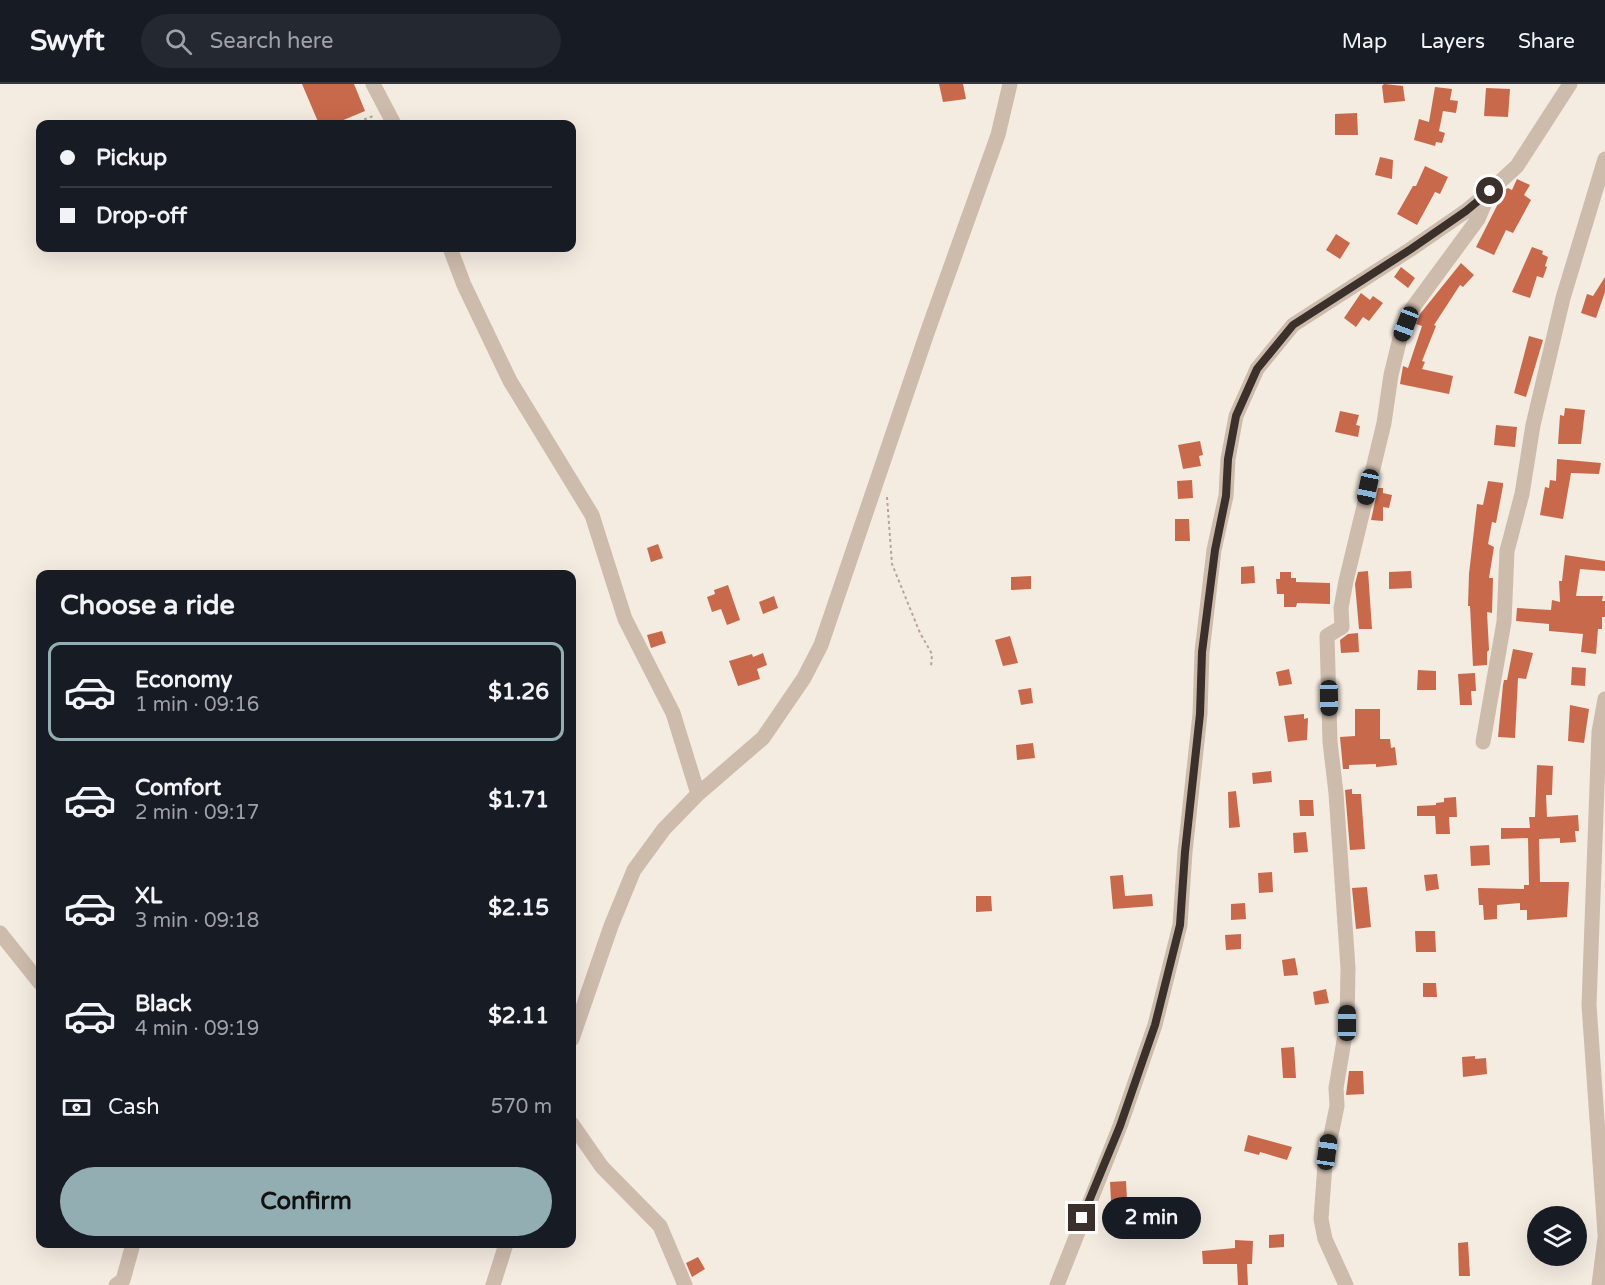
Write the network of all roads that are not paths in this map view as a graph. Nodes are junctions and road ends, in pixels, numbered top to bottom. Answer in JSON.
{"nodes":[{"id":1,"x":373,"y":84,"type":"edge"},
{"id":2,"x":1010,"y":84,"type":"edge"},
{"id":3,"x":1570,"y":84,"type":"edge"},
{"id":4,"x":391,"y":118,"type":"edge"},
{"id":5,"x":1605,"y":159,"type":"edge"},
{"id":6,"x":1490,"y":191,"type":"junction"},
{"id":7,"x":1599,"y":209,"type":"edge"},
{"id":8,"x":452,"y":252,"type":"edge"},
{"id":9,"x":1605,"y":699,"type":"edge"},
{"id":10,"x":1482,"y":742,"type":"dead end"},
{"id":11,"x":698,"y":794,"type":"junction"},
{"id":12,"x":0,"y":933,"type":"edge"},
{"id":13,"x":36,"y":978,"type":"edge"},
{"id":14,"x":576,"y":1027,"type":"edge"},
{"id":15,"x":576,"y":1130,"type":"edge"},
{"id":16,"x":1605,"y":1236,"type":"edge"},
{"id":17,"x":132,"y":1248,"type":"edge"},
{"id":18,"x":505,"y":1248,"type":"edge"},
{"id":19,"x":116,"y":1285,"type":"edge"},
{"id":20,"x":493,"y":1285,"type":"edge"},
{"id":21,"x":685,"y":1285,"type":"edge"},
{"id":22,"x":1057,"y":1285,"type":"edge"},
{"id":23,"x":1346,"y":1285,"type":"edge"},
{"id":24,"x":1599,"y":1285,"type":"edge"}],
"edges":[{"from":1,"to":4,"type":"street"},
{"from":2,"to":11,"type":"street"},
{"from":3,"to":6,"type":"street"},
{"from":5,"to":7,"type":"street"},
{"from":6,"to":22,"type":"street"},
{"from":6,"to":23,"type":"street"},
{"from":7,"to":10,"type":"street"},
{"from":8,"to":11,"type":"street"},
{"from":9,"to":16,"type":"street"},
{"from":11,"to":14,"type":"street"},
{"from":12,"to":13,"type":"street"},
{"from":15,"to":21,"type":"street"},
{"from":16,"to":24,"type":"street"},
{"from":17,"to":19,"type":"street"},
{"from":18,"to":20,"type":"street"}]}
